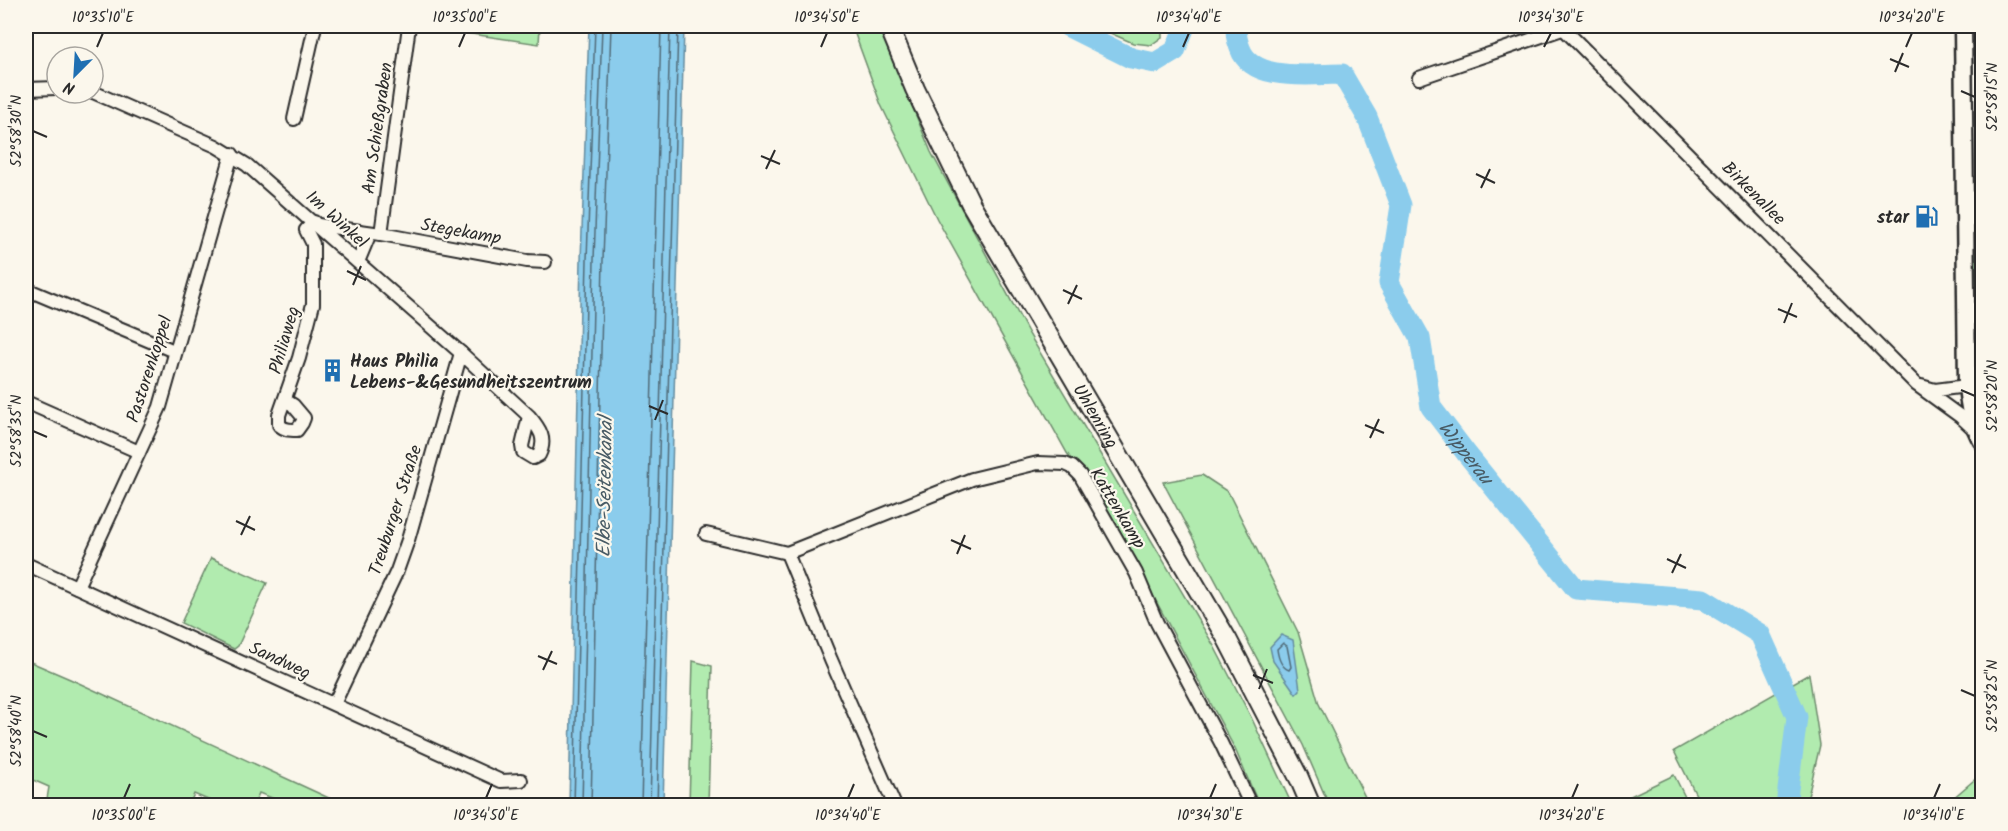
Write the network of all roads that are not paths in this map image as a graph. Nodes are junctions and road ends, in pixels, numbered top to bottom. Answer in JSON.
{"nodes":[{"id":1,"x":315,"y":26,"type":"edge"},
{"id":2,"x":410,"y":26,"type":"edge"},
{"id":3,"x":889,"y":26,"type":"edge"},
{"id":4,"x":1566,"y":26,"type":"edge"},
{"id":5,"x":1963,"y":26,"type":"edge"},
{"id":6,"x":1419,"y":78,"type":"dead end"},
{"id":7,"x":45,"y":88,"type":"edge"},
{"id":8,"x":26,"y":89,"type":"edge"},
{"id":9,"x":105,"y":97,"type":"edge"},
{"id":10,"x":294,"y":119,"type":"dead end"},
{"id":11,"x":232,"y":154,"type":"junction"},
{"id":12,"x":316,"y":224,"type":"junction"},
{"id":13,"x":376,"y":234,"type":"junction"},
{"id":14,"x":358,"y":262,"type":"junction"},
{"id":15,"x":545,"y":262,"type":"dead end"},
{"id":16,"x":26,"y":289,"type":"edge"},
{"id":17,"x":174,"y":351,"type":"junction"},
{"id":18,"x":461,"y":353,"type":"junction"},
{"id":19,"x":1917,"y":385,"type":"junction"},
{"id":20,"x":1967,"y":386,"type":"junction"},
{"id":21,"x":285,"y":400,"type":"dead end"},
{"id":22,"x":26,"y":402,"type":"edge"},
{"id":23,"x":528,"y":417,"type":"dead end"},
{"id":24,"x":1980,"y":436,"type":"edge"},
{"id":25,"x":139,"y":452,"type":"junction"},
{"id":26,"x":706,"y":534,"type":"dead end"},
{"id":27,"x":787,"y":553,"type":"junction"},
{"id":28,"x":26,"y":564,"type":"edge"},
{"id":29,"x":78,"y":587,"type":"junction"},
{"id":30,"x":334,"y":704,"type":"junction"},
{"id":31,"x":521,"y":780,"type":"dead end"},
{"id":32,"x":895,"y":806,"type":"edge"},
{"id":33,"x":1251,"y":806,"type":"edge"},
{"id":34,"x":1311,"y":806,"type":"edge"}],
"edges":[{"from":1,"to":10,"type":"street"},
{"from":2,"to":13,"type":"street","name":"Am Schießgraben"},
{"from":3,"to":34,"type":"highway","name":"Uhlenring"},
{"from":4,"to":6,"type":"street"},
{"from":4,"to":19,"type":"street","name":"Birkenallee"},
{"from":5,"to":20,"type":"main road"},
{"from":7,"to":8,"type":"street"},
{"from":9,"to":11,"type":"street","name":"Im Winkel"},
{"from":11,"to":12,"type":"street","name":"Im Winkel"},
{"from":11,"to":17,"type":"street","name":"Pastorenkoppel"},
{"from":12,"to":13,"type":"street","name":"Stegekamp"},
{"from":12,"to":14,"type":"street","name":"Im Winkel"},
{"from":12,"to":21,"type":"street","name":"Philiaweg"},
{"from":13,"to":14,"type":"street"},
{"from":13,"to":15,"type":"street","name":"Stegekamp"},
{"from":14,"to":18,"type":"street","name":"Im Winkel"},
{"from":16,"to":17,"type":"street"},
{"from":17,"to":25,"type":"street","name":"Pastorenkoppel"},
{"from":18,"to":23,"type":"street","name":"Im Winkel"},
{"from":18,"to":30,"type":"street","name":"Treuburger Straße"},
{"from":19,"to":20,"type":"street"},
{"from":19,"to":24,"type":"street","name":"Birkenallee"},
{"from":20,"to":24,"type":"main road"},
{"from":22,"to":25,"type":"street"},
{"from":25,"to":29,"type":"street","name":"Pastorenkoppel"},
{"from":26,"to":27,"type":"street"},
{"from":27,"to":32,"type":"street"},
{"from":27,"to":33,"type":"street","name":"Kattenkamp"},
{"from":28,"to":29,"type":"street","name":"Sandweg"},
{"from":29,"to":30,"type":"street","name":"Sandweg"},
{"from":30,"to":31,"type":"street","name":"Sandweg"}]}
